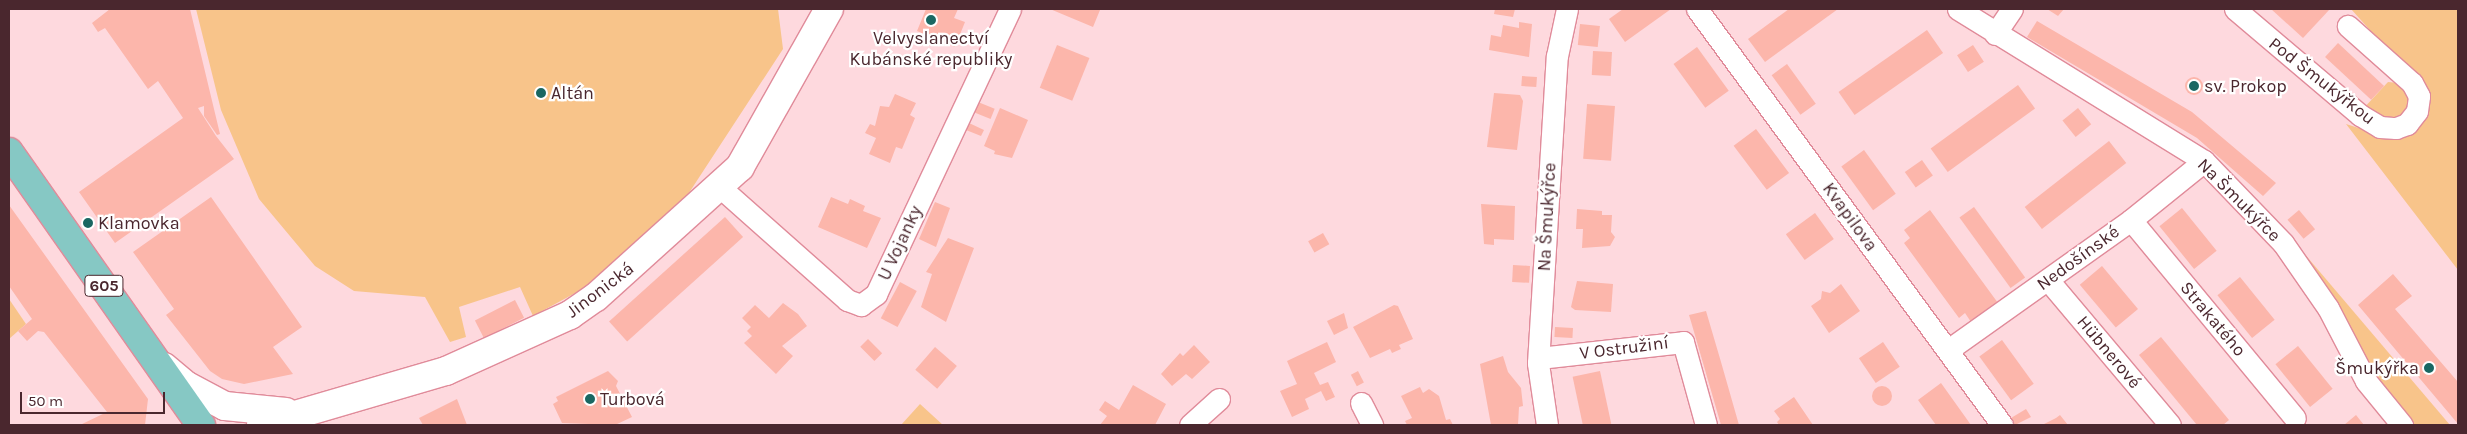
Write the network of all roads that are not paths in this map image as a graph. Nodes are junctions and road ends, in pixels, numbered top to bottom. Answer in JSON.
{"nodes":[{"id":1,"x":829,"y":9,"type":"edge"},
{"id":2,"x":1010,"y":9,"type":"edge"},
{"id":3,"x":1566,"y":9,"type":"edge"},
{"id":4,"x":1697,"y":9,"type":"edge"},
{"id":5,"x":1958,"y":9,"type":"edge"},
{"id":6,"x":2012,"y":9,"type":"edge"},
{"id":7,"x":2235,"y":9,"type":"edge"},
{"id":8,"x":2348,"y":26,"type":"dead end"},
{"id":9,"x":1995,"y":34,"type":"junction"},
{"id":10,"x":9,"y":152,"type":"edge"},
{"id":11,"x":2204,"y":161,"type":"junction"},
{"id":12,"x":721,"y":188,"type":"junction"},
{"id":13,"x":2131,"y":220,"type":"junction"},
{"id":14,"x":2048,"y":280,"type":"junction"},
{"id":15,"x":1948,"y":350,"type":"junction"},
{"id":16,"x":1539,"y":358,"type":"junction"},
{"id":17,"x":159,"y":364,"type":"junction"},
{"id":18,"x":1218,"y":399,"type":"dead end"},
{"id":19,"x":1362,"y":403,"type":"dead end"},
{"id":20,"x":2295,"y":418,"type":"dead end"},
{"id":21,"x":293,"y":419,"type":"edge"},
{"id":22,"x":201,"y":425,"type":"edge"},
{"id":23,"x":261,"y":425,"type":"edge"},
{"id":24,"x":1190,"y":425,"type":"edge"},
{"id":25,"x":1372,"y":425,"type":"edge"},
{"id":26,"x":1547,"y":425,"type":"edge"},
{"id":27,"x":1706,"y":425,"type":"edge"},
{"id":28,"x":2002,"y":425,"type":"edge"},
{"id":29,"x":2170,"y":425,"type":"edge"},
{"id":30,"x":2402,"y":425,"type":"edge"}],
"edges":[{"from":1,"to":12,"type":"street","name":"Jinonická"},
{"from":2,"to":12,"type":"street","name":"U Vojanky"},
{"from":3,"to":16,"type":"street","name":"Na Šmukýřce"},
{"from":4,"to":15,"type":"street","name":"Kvapilova"},
{"from":5,"to":9,"type":"street","name":"Na Šmukýřce"},
{"from":6,"to":9,"type":"street"},
{"from":7,"to":8,"type":"street","name":"Pod Šmukýřkou"},
{"from":9,"to":11,"type":"street","name":"Na Šmukýřce"},
{"from":10,"to":17,"type":"main road","number":"605"},
{"from":11,"to":13,"type":"street","name":"Nedošínské"},
{"from":11,"to":30,"type":"street","name":"Na Šmukýřce"},
{"from":12,"to":21,"type":"street","name":"Jinonická"},
{"from":13,"to":14,"type":"street","name":"Nedošínské"},
{"from":13,"to":20,"type":"street","name":"Strakatého"},
{"from":14,"to":15,"type":"street","name":"Nedošínské"},
{"from":14,"to":29,"type":"street","name":"Hübnerové"},
{"from":15,"to":28,"type":"street","name":"Kvapilova"},
{"from":16,"to":26,"type":"street","name":"Na Šmukýřce"},
{"from":16,"to":27,"type":"street","name":"V Ostružiní"},
{"from":17,"to":21,"type":"street"},
{"from":17,"to":22,"type":"main road","number":"605"},
{"from":18,"to":24,"type":"street"},
{"from":19,"to":25,"type":"street"},
{"from":21,"to":23,"type":"street","name":"Jinonická"}]}
